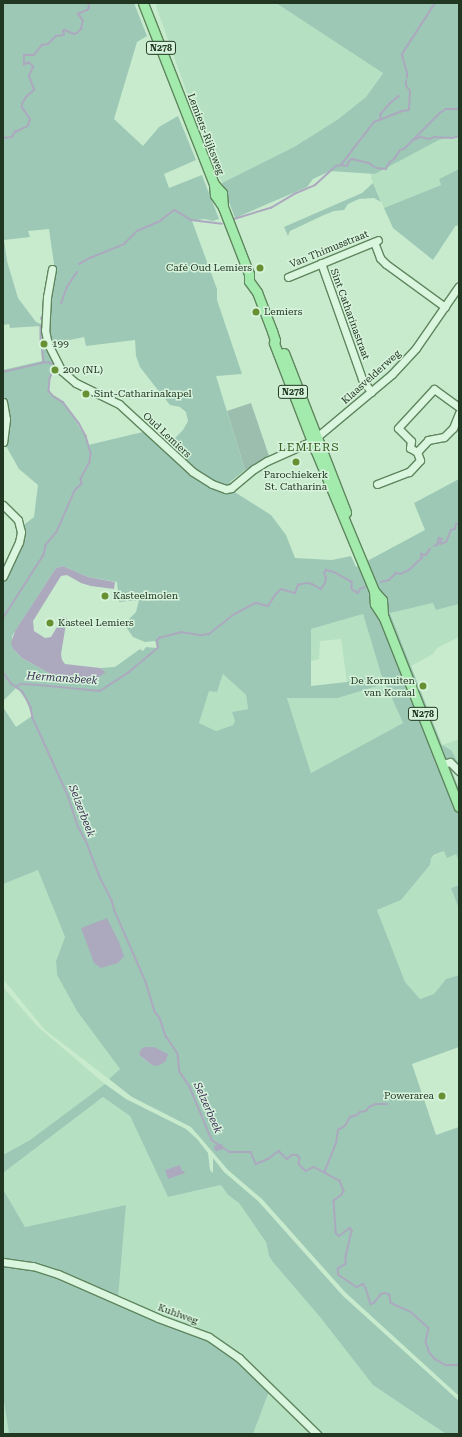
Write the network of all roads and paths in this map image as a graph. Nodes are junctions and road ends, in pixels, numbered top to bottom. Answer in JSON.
{"nodes":[{"id":1,"x":143,"y":3,"type":"edge"},
{"id":2,"x":321,"y":263,"type":"junction"},
{"id":3,"x":52,"y":269,"type":"dead end"},
{"id":4,"x":288,"y":276,"type":"dead end"},
{"id":5,"x":459,"y":286,"type":"edge"},
{"id":6,"x":454,"y":294,"type":"junction"},
{"id":7,"x":459,"y":300,"type":"edge"},
{"id":8,"x":445,"y":307,"type":"junction"},
{"id":9,"x":371,"y":392,"type":"junction"},
{"id":10,"x":3,"y":402,"type":"edge"},
{"id":11,"x":459,"y":407,"type":"edge"},
{"id":12,"x":459,"y":413,"type":"edge"},
{"id":13,"x":314,"y":438,"type":"junction"},
{"id":14,"x":3,"y":442,"type":"edge"},
{"id":15,"x":417,"y":452,"type":"junction"},
{"id":16,"x":377,"y":484,"type":"dead end"},
{"id":17,"x":3,"y":505,"type":"edge"},
{"id":18,"x":3,"y":576,"type":"edge"},
{"id":19,"x":442,"y":764,"type":"junction"},
{"id":20,"x":459,"y":771,"type":"edge"},
{"id":21,"x":459,"y":807,"type":"edge"},
{"id":22,"x":3,"y":1262,"type":"edge"},
{"id":23,"x":317,"y":1434,"type":"edge"}],
"edges":[{"from":1,"to":13,"type":"main road","name":"Lemiers-Rijksweg","number":"N278"},
{"from":2,"to":4,"type":"street","name":"Van Thimusstraat"},
{"from":2,"to":8,"type":"street","name":"Van Thimusstraat"},
{"from":2,"to":9,"type":"street","name":"Sint Catharinastraat"},
{"from":3,"to":13,"type":"street","name":"Oud Lemiers"},
{"from":5,"to":6,"type":"street","name":"Klaasvelderweg"},
{"from":6,"to":7,"type":"street"},
{"from":6,"to":8,"type":"street","name":"Klaasvelderweg"},
{"from":8,"to":9,"type":"street","name":"Klaasvelderweg"},
{"from":9,"to":13,"type":"street","name":"Klaasvelderweg"},
{"from":10,"to":14,"type":"street"},
{"from":11,"to":15,"type":"street"},
{"from":12,"to":15,"type":"street"},
{"from":13,"to":19,"type":"main road","name":"Lemiers-Rijksweg","number":"N278"},
{"from":15,"to":16,"type":"street"},
{"from":17,"to":18,"type":"street"},
{"from":19,"to":20,"type":"street"},
{"from":19,"to":21,"type":"main road","name":"Lemiers-Rijksweg","number":"N278"},
{"from":22,"to":23,"type":"street","name":"Kuhlweg"}]}
